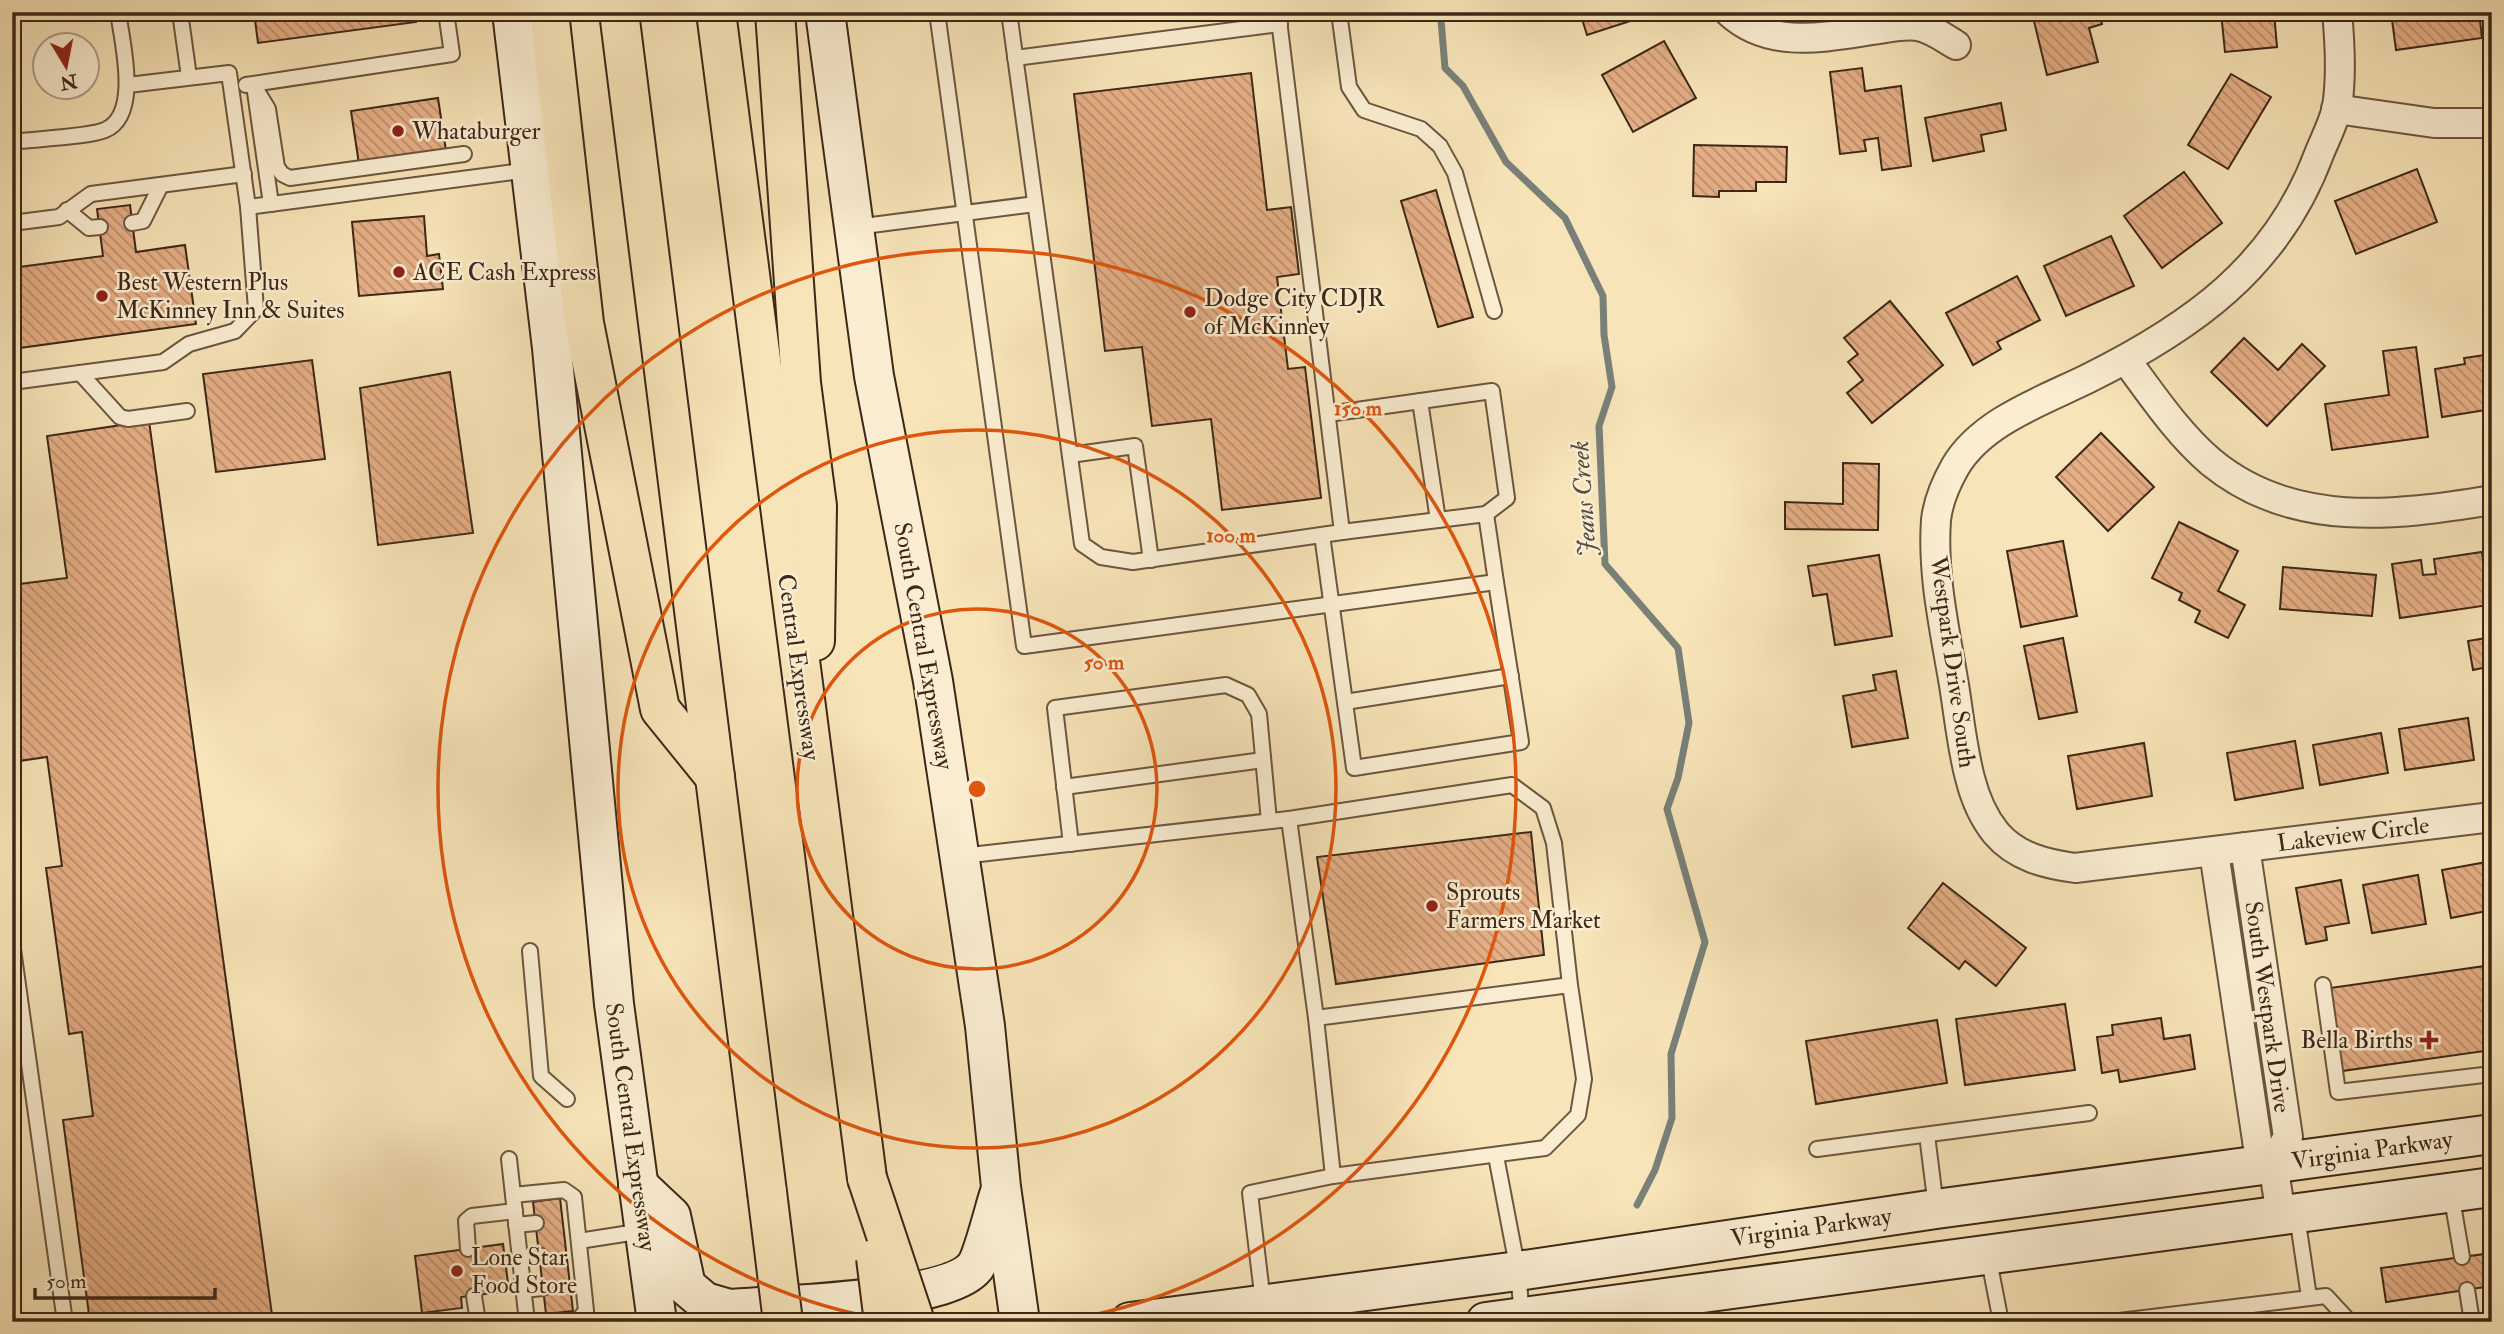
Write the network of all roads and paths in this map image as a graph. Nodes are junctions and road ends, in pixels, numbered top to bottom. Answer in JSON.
{"nodes":[{"id":1,"x":118,"y":12,"type":"edge"},
{"id":2,"x":180,"y":12,"type":"edge"},
{"id":3,"x":446,"y":12,"type":"edge"},
{"id":4,"x":512,"y":12,"type":"edge"},
{"id":5,"x":549,"y":12,"type":"edge"},
{"id":6,"x":619,"y":12,"type":"edge"},
{"id":7,"x":716,"y":12,"type":"edge"},
{"id":8,"x":775,"y":12,"type":"edge"},
{"id":9,"x":825,"y":12,"type":"edge"},
{"id":10,"x":937,"y":12,"type":"edge"},
{"id":11,"x":1009,"y":12,"type":"edge"},
{"id":12,"x":1339,"y":12,"type":"edge"},
{"id":13,"x":1729,"y":12,"type":"edge"},
{"id":14,"x":2337,"y":12,"type":"edge"},
{"id":15,"x":1279,"y":18,"type":"edge"},
{"id":16,"x":1956,"y":45,"type":"dead end"},
{"id":17,"x":1015,"y":58,"type":"junction"},
{"id":18,"x":189,"y":77,"type":"junction"},
{"id":19,"x":128,"y":85,"type":"junction"},
{"id":20,"x":254,"y":85,"type":"junction"},
{"id":21,"x":232,"y":87,"type":"junction"},
{"id":22,"x":2336,"y":109,"type":"junction"},
{"id":23,"x":2492,"y":123,"type":"edge"},
{"id":24,"x":12,"y":142,"type":"edge"},
{"id":25,"x":464,"y":154,"type":"dead end"},
{"id":26,"x":531,"y":170,"type":"junction"},
{"id":27,"x":244,"y":174,"type":"junction"},
{"id":28,"x":161,"y":185,"type":"junction"},
{"id":29,"x":271,"y":204,"type":"junction"},
{"id":30,"x":1035,"y":204,"type":"junction"},
{"id":31,"x":248,"y":206,"type":"junction"},
{"id":32,"x":68,"y":210,"type":"junction"},
{"id":33,"x":964,"y":213,"type":"junction"},
{"id":34,"x":12,"y":223,"type":"edge"},
{"id":35,"x":132,"y":223,"type":"dead end"},
{"id":36,"x":100,"y":227,"type":"dead end"},
{"id":37,"x":854,"y":227,"type":"junction"},
{"id":38,"x":1494,"y":311,"type":"dead end"},
{"id":39,"x":2126,"y":360,"type":"junction"},
{"id":40,"x":80,"y":373,"type":"junction"},
{"id":41,"x":12,"y":382,"type":"edge"},
{"id":42,"x":1419,"y":401,"type":"junction"},
{"id":43,"x":187,"y":411,"type":"dead end"},
{"id":44,"x":1328,"y":414,"type":"junction"},
{"id":45,"x":1070,"y":456,"type":"junction"},
{"id":46,"x":2492,"y":500,"type":"edge"},
{"id":47,"x":1486,"y":514,"type":"junction"},
{"id":48,"x":1438,"y":520,"type":"junction"},
{"id":49,"x":1342,"y":532,"type":"junction"},
{"id":50,"x":1322,"y":535,"type":"junction"},
{"id":51,"x":1151,"y":560,"type":"junction"},
{"id":52,"x":1496,"y":582,"type":"junction"},
{"id":53,"x":1331,"y":604,"type":"junction"},
{"id":54,"x":1511,"y":676,"type":"junction"},
{"id":55,"x":1345,"y":702,"type":"junction"},
{"id":56,"x":1263,"y":760,"type":"junction"},
{"id":57,"x":715,"y":777,"type":"junction"},
{"id":58,"x":814,"y":780,"type":"junction"},
{"id":59,"x":1064,"y":787,"type":"junction"},
{"id":60,"x":2492,"y":817,"type":"edge"},
{"id":61,"x":1289,"y":819,"type":"junction"},
{"id":62,"x":1269,"y":821,"type":"junction"},
{"id":63,"x":1071,"y":844,"type":"junction"},
{"id":64,"x":2245,"y":847,"type":"junction"},
{"id":65,"x":2214,"y":852,"type":"junction"},
{"id":66,"x":959,"y":856,"type":"junction"},
{"id":67,"x":12,"y":942,"type":"edge"},
{"id":68,"x":530,"y":951,"type":"dead end"},
{"id":69,"x":1570,"y":985,"type":"junction"},
{"id":70,"x":2323,"y":985,"type":"dead end"},
{"id":71,"x":1316,"y":1018,"type":"junction"},
{"id":72,"x":2492,"y":1074,"type":"edge"},
{"id":73,"x":567,"y":1099,"type":"dead end"},
{"id":74,"x":2089,"y":1113,"type":"dead end"},
{"id":75,"x":2492,"y":1134,"type":"edge"},
{"id":76,"x":1927,"y":1135,"type":"junction"},
{"id":77,"x":1817,"y":1149,"type":"dead end"},
{"id":78,"x":1496,"y":1156,"type":"junction"},
{"id":79,"x":509,"y":1159,"type":"dead end"},
{"id":80,"x":2273,"y":1163,"type":"junction"},
{"id":81,"x":1333,"y":1176,"type":"junction"},
{"id":82,"x":867,"y":1178,"type":"junction"},
{"id":83,"x":638,"y":1185,"type":"junction"},
{"id":84,"x":2492,"y":1186,"type":"edge"},
{"id":85,"x":1001,"y":1187,"type":"junction"},
{"id":86,"x":2451,"y":1192,"type":"junction"},
{"id":87,"x":513,"y":1195,"type":"junction"},
{"id":88,"x":1936,"y":1209,"type":"junction"},
{"id":89,"x":2288,"y":1215,"type":"junction"},
{"id":90,"x":515,"y":1218,"type":"junction"},
{"id":91,"x":536,"y":1223,"type":"dead end"},
{"id":92,"x":645,"y":1231,"type":"junction"},
{"id":93,"x":575,"y":1248,"type":"junction"},
{"id":94,"x":468,"y":1249,"type":"dead end"},
{"id":95,"x":539,"y":1255,"type":"dead end"},
{"id":96,"x":1988,"y":1255,"type":"junction"},
{"id":97,"x":2462,"y":1257,"type":"dead end"},
{"id":98,"x":520,"y":1258,"type":"junction"},
{"id":99,"x":1518,"y":1271,"type":"junction"},
{"id":100,"x":543,"y":1287,"type":"dead end"},
{"id":101,"x":523,"y":1290,"type":"junction"},
{"id":102,"x":2467,"y":1290,"type":"dead end"},
{"id":103,"x":474,"y":1296,"type":"dead end"},
{"id":104,"x":2309,"y":1297,"type":"junction"},
{"id":105,"x":1264,"y":1303,"type":"junction"},
{"id":106,"x":12,"y":1320,"type":"edge"},
{"id":107,"x":1510,"y":1320,"type":"edge"},
{"id":108,"x":2492,"y":1321,"type":"edge"},
{"id":109,"x":19,"y":1322,"type":"edge"},
{"id":110,"x":65,"y":1322,"type":"edge"},
{"id":111,"x":478,"y":1322,"type":"edge"},
{"id":112,"x":527,"y":1322,"type":"edge"},
{"id":113,"x":569,"y":1322,"type":"edge"},
{"id":114,"x":657,"y":1322,"type":"edge"},
{"id":115,"x":783,"y":1322,"type":"edge"},
{"id":116,"x":884,"y":1322,"type":"edge"},
{"id":117,"x":915,"y":1322,"type":"edge"},
{"id":118,"x":1020,"y":1322,"type":"edge"},
{"id":119,"x":1130,"y":1322,"type":"edge"},
{"id":120,"x":2001,"y":1322,"type":"edge"},
{"id":121,"x":2111,"y":1322,"type":"edge"},
{"id":122,"x":2350,"y":1322,"type":"edge"},
{"id":123,"x":2472,"y":1322,"type":"edge"},
{"id":124,"x":2486,"y":1322,"type":"edge"}],
"edges":[{"from":1,"to":19,"type":"lane"},
{"from":2,"to":18,"type":"lane"},
{"from":3,"to":20,"type":"lane"},
{"from":4,"to":26,"type":"main road","name":"South Central Expressway"},
{"from":5,"to":57,"type":"highway"},
{"from":6,"to":57,"type":"highway"},
{"from":7,"to":58,"type":"highway","name":"Central Expressway"},
{"from":8,"to":58,"type":"highway"},
{"from":9,"to":37,"type":"main road","name":"South Central Expressway"},
{"from":10,"to":33,"type":"lane"},
{"from":11,"to":17,"type":"lane"},
{"from":12,"to":38,"type":"lane"},
{"from":13,"to":16,"type":"street"},
{"from":14,"to":22,"type":"street","name":"Westpark Drive South"},
{"from":15,"to":17,"type":"lane"},
{"from":15,"to":44,"type":"lane"},
{"from":17,"to":30,"type":"lane"},
{"from":18,"to":19,"type":"lane"},
{"from":18,"to":21,"type":"lane"},
{"from":19,"to":24,"type":"lane"},
{"from":20,"to":21,"type":"lane"},
{"from":20,"to":25,"type":"lane"},
{"from":20,"to":29,"type":"lane"},
{"from":21,"to":27,"type":"lane"},
{"from":22,"to":23,"type":"street"},
{"from":22,"to":39,"type":"street","name":"Westpark Drive South"},
{"from":26,"to":29,"type":"lane"},
{"from":26,"to":83,"type":"main road","name":"South Central Expressway"},
{"from":27,"to":28,"type":"lane"},
{"from":27,"to":31,"type":"lane"},
{"from":28,"to":32,"type":"lane"},
{"from":28,"to":35,"type":"lane"},
{"from":29,"to":31,"type":"lane"},
{"from":30,"to":33,"type":"lane"},
{"from":30,"to":45,"type":"lane"},
{"from":31,"to":40,"type":"lane"},
{"from":32,"to":34,"type":"lane"},
{"from":32,"to":36,"type":"lane"},
{"from":33,"to":37,"type":"lane"},
{"from":33,"to":53,"type":"lane"},
{"from":37,"to":66,"type":"main road","name":"South Central Expressway"},
{"from":39,"to":46,"type":"street"},
{"from":39,"to":65,"type":"street","name":"Westpark Drive South"},
{"from":40,"to":41,"type":"lane"},
{"from":40,"to":43,"type":"lane"},
{"from":42,"to":44,"type":"lane"},
{"from":42,"to":47,"type":"lane"},
{"from":42,"to":48,"type":"lane"},
{"from":44,"to":49,"type":"lane"},
{"from":45,"to":51,"type":"lane"},
{"from":45,"to":51,"type":"lane"},
{"from":47,"to":48,"type":"lane"},
{"from":47,"to":52,"type":"lane"},
{"from":48,"to":49,"type":"lane"},
{"from":49,"to":50,"type":"lane"},
{"from":50,"to":51,"type":"lane"},
{"from":50,"to":53,"type":"lane"},
{"from":52,"to":53,"type":"lane"},
{"from":52,"to":54,"type":"lane"},
{"from":53,"to":55,"type":"lane"},
{"from":54,"to":55,"type":"lane"},
{"from":54,"to":55,"type":"lane"},
{"from":56,"to":59,"type":"lane"},
{"from":56,"to":59,"type":"lane"},
{"from":56,"to":62,"type":"lane"},
{"from":57,"to":115,"type":"highway","bridge":true},
{"from":58,"to":82,"type":"highway","name":"Central Expressway"},
{"from":59,"to":63,"type":"lane"},
{"from":60,"to":64,"type":"street","name":"Lakeview Circle"},
{"from":61,"to":62,"type":"lane"},
{"from":61,"to":69,"type":"lane"},
{"from":61,"to":71,"type":"lane"},
{"from":62,"to":63,"type":"lane"},
{"from":63,"to":66,"type":"lane"},
{"from":64,"to":65,"type":"street","name":"Lakeview Circle"},
{"from":64,"to":80,"type":"street","name":"South Westpark Drive"},
{"from":65,"to":80,"type":"street","name":"South Westpark Drive"},
{"from":66,"to":85,"type":"main road","name":"South Central Expressway"},
{"from":67,"to":110,"type":"lane"},
{"from":68,"to":73,"type":"lane"},
{"from":69,"to":71,"type":"lane"},
{"from":69,"to":78,"type":"lane"},
{"from":70,"to":72,"type":"lane"},
{"from":71,"to":81,"type":"lane"},
{"from":74,"to":76,"type":"lane"},
{"from":75,"to":80,"type":"main road","name":"Virginia Parkway"},
{"from":76,"to":77,"type":"lane"},
{"from":76,"to":88,"type":"lane"},
{"from":78,"to":81,"type":"lane"},
{"from":78,"to":99,"type":"lane"},
{"from":79,"to":87,"type":"lane"},
{"from":80,"to":88,"type":"main road","name":"Virginia Parkway"},
{"from":80,"to":89,"type":"street","name":"South Westpark Drive"},
{"from":81,"to":105,"type":"lane"},
{"from":82,"to":116,"type":"highway","name":"Central Expressway","bridge":true},
{"from":82,"to":117,"type":"highway","bridge":true},
{"from":83,"to":85,"type":"main road"},
{"from":83,"to":92,"type":"main road","name":"South Central Expressway"},
{"from":84,"to":86,"type":"main road","name":"Virginia Parkway"},
{"from":85,"to":118,"type":"main road","name":"South Central Expressway"},
{"from":86,"to":89,"type":"main road","name":"Virginia Parkway"},
{"from":86,"to":97,"type":"lane"},
{"from":87,"to":90,"type":"lane"},
{"from":87,"to":93,"type":"lane"},
{"from":88,"to":99,"type":"main road","name":"Virginia Parkway"},
{"from":89,"to":96,"type":"main road","name":"Virginia Parkway"},
{"from":89,"to":104,"type":"lane"},
{"from":90,"to":91,"type":"lane"},
{"from":90,"to":94,"type":"lane"},
{"from":90,"to":98,"type":"lane"},
{"from":92,"to":93,"type":"lane"},
{"from":92,"to":114,"type":"main road","name":"South Central Expressway"},
{"from":93,"to":113,"type":"lane"},
{"from":95,"to":98,"type":"lane"},
{"from":96,"to":107,"type":"main road","name":"Virginia Parkway"},
{"from":96,"to":120,"type":"lane"},
{"from":98,"to":101,"type":"lane"},
{"from":99,"to":105,"type":"main road","name":"Virginia Parkway"},
{"from":99,"to":107,"type":"lane"},
{"from":100,"to":101,"type":"lane"},
{"from":101,"to":112,"type":"lane"},
{"from":102,"to":123,"type":"lane"},
{"from":103,"to":111,"type":"lane"},
{"from":104,"to":121,"type":"lane"},
{"from":104,"to":122,"type":"lane"},
{"from":105,"to":119,"type":"main road","name":"Virginia Parkway"},
{"from":106,"to":109,"type":"lane"},
{"from":108,"to":124,"type":"lane"}]}
